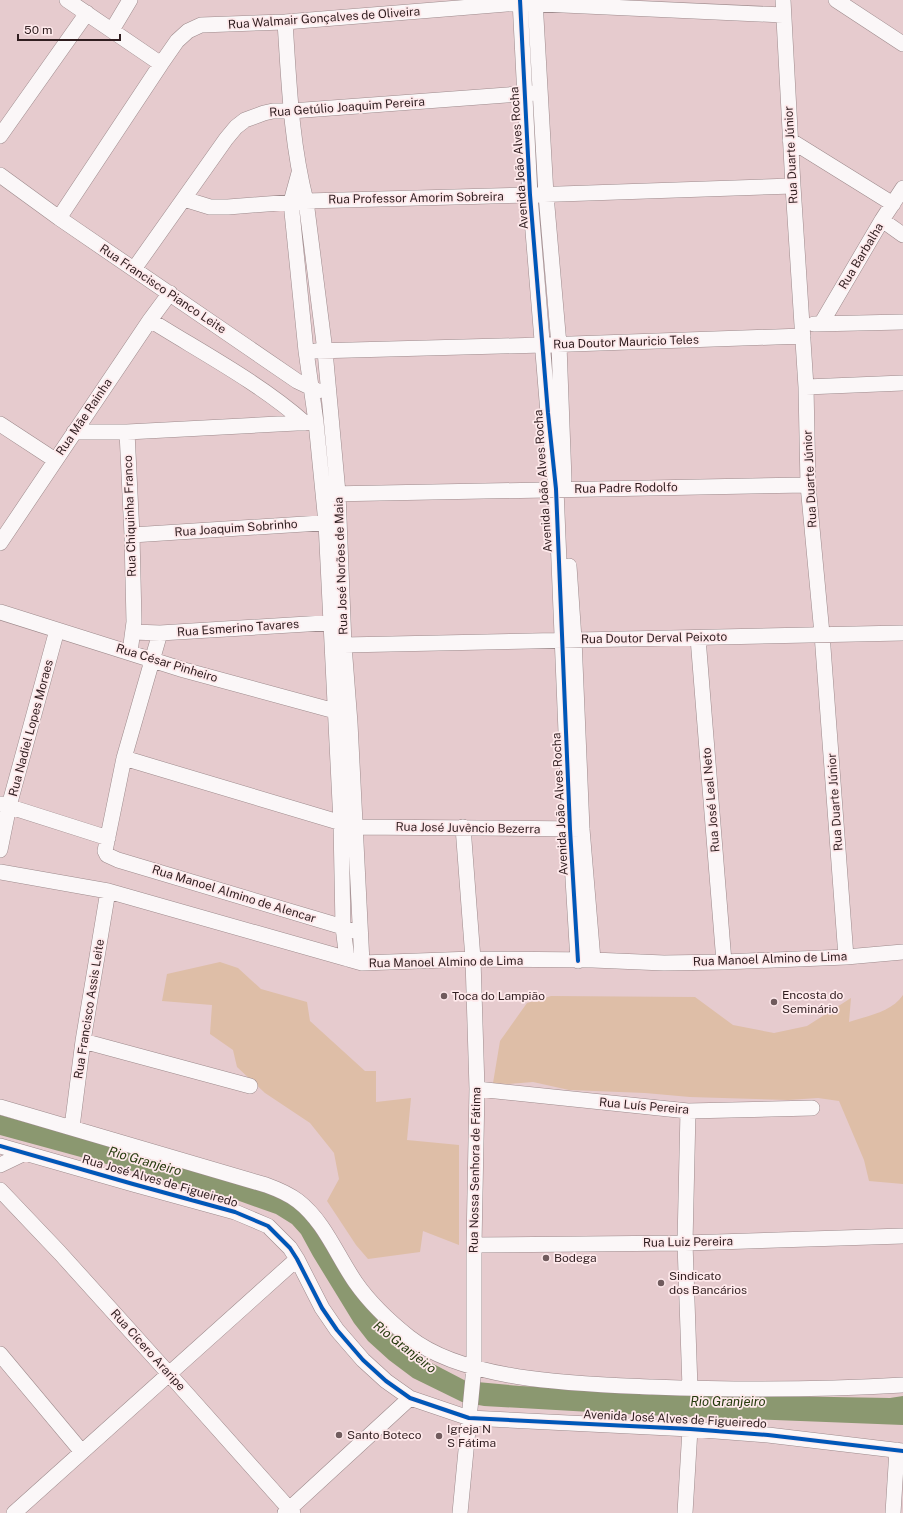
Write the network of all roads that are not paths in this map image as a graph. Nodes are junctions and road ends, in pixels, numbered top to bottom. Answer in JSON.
{"nodes":[{"id":1,"x":67,"y":0,"type":"edge"},
{"id":2,"x":130,"y":0,"type":"edge"},
{"id":3,"x":783,"y":0,"type":"edge"},
{"id":4,"x":836,"y":0,"type":"edge"},
{"id":5,"x":528,"y":2,"type":"edge"},
{"id":6,"x":87,"y":13,"type":"junction"},
{"id":7,"x":783,"y":15,"type":"junction"},
{"id":8,"x":285,"y":22,"type":"junction"},
{"id":9,"x":112,"y":30,"type":"junction"},
{"id":10,"x":903,"y":44,"type":"edge"},
{"id":11,"x":161,"y":64,"type":"junction"},
{"id":12,"x":540,"y":92,"type":"junction"},
{"id":13,"x":524,"y":93,"type":"junction"},
{"id":14,"x":291,"y":111,"type":"junction"},
{"id":15,"x":0,"y":136,"type":"edge"},
{"id":16,"x":790,"y":140,"type":"junction"},
{"id":17,"x":299,"y":172,"type":"junction"},
{"id":18,"x":0,"y":175,"type":"edge"},
{"id":19,"x":793,"y":186,"type":"junction"},
{"id":20,"x":903,"y":188,"type":"edge"},
{"id":21,"x":530,"y":195,"type":"junction"},
{"id":22,"x":546,"y":195,"type":"junction"},
{"id":23,"x":184,"y":199,"type":"junction"},
{"id":24,"x":306,"y":201,"type":"junction"},
{"id":25,"x":291,"y":202,"type":"junction"},
{"id":26,"x":893,"y":204,"type":"junction"},
{"id":27,"x":59,"y":218,"type":"junction"},
{"id":28,"x":882,"y":220,"type":"junction"},
{"id":29,"x":903,"y":235,"type":"edge"},
{"id":30,"x":134,"y":269,"type":"junction"},
{"id":31,"x":538,"y":279,"type":"junction"},
{"id":32,"x":553,"y":280,"type":"junction"},
{"id":33,"x":170,"y":293,"type":"junction"},
{"id":34,"x":150,"y":320,"type":"junction"},
{"id":35,"x":903,"y":322,"type":"edge"},
{"id":36,"x":821,"y":324,"type":"junction"},
{"id":37,"x":802,"y":330,"type":"junction"},
{"id":38,"x":559,"y":344,"type":"junction"},
{"id":39,"x":543,"y":345,"type":"junction"},
{"id":40,"x":325,"y":350,"type":"junction"},
{"id":41,"x":306,"y":351,"type":"junction"},
{"id":42,"x":903,"y":383,"type":"edge"},
{"id":43,"x":806,"y":387,"type":"junction"},
{"id":44,"x":311,"y":389,"type":"junction"},
{"id":45,"x":330,"y":395,"type":"junction"},
{"id":46,"x":555,"y":413,"type":"junction"},
{"id":47,"x":311,"y":422,"type":"junction"},
{"id":48,"x":0,"y":424,"type":"edge"},
{"id":49,"x":74,"y":432,"type":"junction"},
{"id":50,"x":127,"y":432,"type":"junction"},
{"id":51,"x":55,"y":460,"type":"junction"},
{"id":52,"x":808,"y":485,"type":"junction"},
{"id":53,"x":560,"y":489,"type":"junction"},
{"id":54,"x":330,"y":494,"type":"junction"},
{"id":55,"x":332,"y":522,"type":"junction"},
{"id":56,"x":132,"y":535,"type":"junction"},
{"id":57,"x":0,"y":543,"type":"edge"},
{"id":58,"x":0,"y":612,"type":"edge"},
{"id":59,"x":337,"y":622,"type":"junction"},
{"id":60,"x":57,"y":630,"type":"junction"},
{"id":61,"x":133,"y":632,"type":"junction"},
{"id":62,"x":160,"y":633,"type":"junction"},
{"id":63,"x":903,"y":633,"type":"edge"},
{"id":64,"x":822,"y":634,"type":"junction"},
{"id":65,"x":698,"y":638,"type":"junction"},
{"id":66,"x":568,"y":640,"type":"junction"},
{"id":67,"x":338,"y":646,"type":"junction"},
{"id":68,"x":130,"y":652,"type":"junction"},
{"id":69,"x":152,"y":660,"type":"junction"},
{"id":70,"x":335,"y":711,"type":"junction"},
{"id":71,"x":124,"y":758,"type":"junction"},
{"id":72,"x":5,"y":805,"type":"edge"},
{"id":73,"x":348,"y":825,"type":"junction"},
{"id":74,"x":463,"y":828,"type":"junction"},
{"id":75,"x":576,"y":829,"type":"junction"},
{"id":76,"x":108,"y":838,"type":"junction"},
{"id":77,"x":0,"y":850,"type":"edge"},
{"id":78,"x":0,"y":872,"type":"edge"},
{"id":79,"x":108,"y":891,"type":"junction"},
{"id":80,"x":344,"y":927,"type":"junction"},
{"id":81,"x":360,"y":936,"type":"junction"},
{"id":82,"x":903,"y":952,"type":"edge"},
{"id":83,"x":846,"y":957,"type":"junction"},
{"id":84,"x":347,"y":959,"type":"junction"},
{"id":85,"x":473,"y":959,"type":"junction"},
{"id":86,"x":586,"y":960,"type":"junction"},
{"id":87,"x":724,"y":962,"type":"junction"},
{"id":88,"x":362,"y":963,"type":"junction"},
{"id":89,"x":83,"y":1041,"type":"junction"},
{"id":90,"x":250,"y":1086,"type":"dead end"},
{"id":91,"x":477,"y":1089,"type":"junction"},
{"id":92,"x":0,"y":1107,"type":"edge"},
{"id":93,"x":812,"y":1108,"type":"dead end"},
{"id":94,"x":688,"y":1111,"type":"junction"},
{"id":95,"x":72,"y":1127,"type":"junction"},
{"id":96,"x":0,"y":1146,"type":"edge"},
{"id":97,"x":25,"y":1153,"type":"junction"},
{"id":98,"x":0,"y":1165,"type":"edge"},
{"id":99,"x":0,"y":1190,"type":"edge"},
{"id":100,"x":903,"y":1236,"type":"edge"},
{"id":101,"x":685,"y":1243,"type":"junction"},
{"id":102,"x":474,"y":1245,"type":"junction"},
{"id":103,"x":297,"y":1259,"type":"junction"},
{"id":104,"x":0,"y":1354,"type":"edge"},
{"id":105,"x":474,"y":1372,"type":"junction"},
{"id":106,"x":170,"y":1375,"type":"junction"},
{"id":107,"x":903,"y":1385,"type":"edge"},
{"id":108,"x":690,"y":1388,"type":"junction"},
{"id":109,"x":410,"y":1398,"type":"junction"},
{"id":110,"x":469,"y":1414,"type":"junction"},
{"id":111,"x":690,"y":1429,"type":"junction"},
{"id":112,"x":900,"y":1451,"type":"edge"},
{"id":113,"x":82,"y":1452,"type":"junction"},
{"id":114,"x":289,"y":1512,"type":"edge"},
{"id":115,"x":14,"y":1513,"type":"edge"},
{"id":116,"x":460,"y":1513,"type":"edge"},
{"id":117,"x":685,"y":1513,"type":"edge"},
{"id":118,"x":892,"y":1513,"type":"edge"}],
"edges":[{"from":1,"to":6,"type":"street"},
{"from":2,"to":9,"type":"street"},
{"from":3,"to":7,"type":"street","name":"Rua Duarte Júnior"},
{"from":4,"to":10,"type":"street"},
{"from":5,"to":7,"type":"street","name":"Rua Walmair Gonçalves de Oliveira"},
{"from":5,"to":8,"type":"street","name":"Rua Walmair Gonçalves de Oliveira"},
{"from":5,"to":12,"type":"street","name":"Avenida João Alves Rocha"},
{"from":5,"to":13,"type":"street","name":"Avenida João Alves Rocha"},
{"from":6,"to":9,"type":"street"},
{"from":6,"to":15,"type":"street"},
{"from":7,"to":16,"type":"street","name":"Rua Duarte Júnior"},
{"from":8,"to":11,"type":"street","name":"Rua Walmair Gonçalves de Oliveira"},
{"from":8,"to":14,"type":"street","name":"Rua José Norões de Maia"},
{"from":9,"to":11,"type":"street"},
{"from":11,"to":27,"type":"street","name":"Rua Walmair Gonçalves de Oliveira"},
{"from":12,"to":13,"type":"street","name":"Rua Getúlio Joaquim Pereira"},
{"from":12,"to":22,"type":"street","name":"Avenida João Alves Rocha"},
{"from":13,"to":14,"type":"street","name":"Rua Getúlio Joaquim Pereira"},
{"from":13,"to":21,"type":"street","name":"Avenida João Alves Rocha"},
{"from":14,"to":17,"type":"street","name":"Rua José Norões de Maia"},
{"from":14,"to":23,"type":"street","name":"Rua Getúlio Joaquim Pereira"},
{"from":16,"to":19,"type":"street","name":"Rua Duarte Júnior"},
{"from":16,"to":26,"type":"street"},
{"from":17,"to":24,"type":"street","name":"Rua José Norões de Maia"},
{"from":17,"to":25,"type":"street","name":"Rua José Norões de Maia"},
{"from":18,"to":27,"type":"street","name":"Rua Francisco Pianco Leite"},
{"from":19,"to":22,"type":"street","name":"Rua Professor Amorim Sobreira"},
{"from":19,"to":37,"type":"street","name":"Rua Duarte Júnior"},
{"from":20,"to":26,"type":"street","name":"Rua Barbalha"},
{"from":21,"to":22,"type":"street","name":"Rua Professor Amorim Sobreira"},
{"from":21,"to":24,"type":"street","name":"Rua Professor Amorim Sobreira"},
{"from":21,"to":31,"type":"street","name":"Avenida João Alves Rocha"},
{"from":22,"to":32,"type":"street","name":"Avenida João Alves Rocha"},
{"from":23,"to":25,"type":"street","name":"Rua Professor Amorim Sobreira"},
{"from":23,"to":30,"type":"street","name":"Rua Getúlio Joaquim Pereira"},
{"from":24,"to":25,"type":"street","name":"Rua Professor Amorim Sobreira"},
{"from":24,"to":40,"type":"street","name":"Rua José Norões de Maia"},
{"from":25,"to":41,"type":"street","name":"Rua José Norões de Maia"},
{"from":26,"to":28,"type":"street","name":"Rua Barbalha"},
{"from":27,"to":30,"type":"street","name":"Rua Francisco Pianco Leite"},
{"from":28,"to":29,"type":"street"},
{"from":28,"to":36,"type":"street","name":"Rua Barbalha"},
{"from":30,"to":33,"type":"street","name":"Rua Francisco Pianco Leite"},
{"from":31,"to":32,"type":"street"},
{"from":31,"to":39,"type":"street","name":"Avenida João Alves Rocha"},
{"from":32,"to":38,"type":"street","name":"Avenida João Alves Rocha"},
{"from":33,"to":34,"type":"street","name":"Rua Mãe Rainha"},
{"from":33,"to":44,"type":"street","name":"Rua Francisco Pianco Leite"},
{"from":34,"to":47,"type":"street"},
{"from":34,"to":49,"type":"street","name":"Rua Mãe Rainha"},
{"from":35,"to":36,"type":"street","name":"Rua Doutor Mauricio Teles"},
{"from":36,"to":37,"type":"street","name":"Rua Doutor Mauricio Teles"},
{"from":37,"to":38,"type":"street","name":"Rua Doutor Mauricio Teles"},
{"from":37,"to":43,"type":"street","name":"Rua Duarte Júnior"},
{"from":38,"to":39,"type":"street","name":"Rua Doutor Mauricio Teles"},
{"from":38,"to":46,"type":"street","name":"Avenida João Alves Rocha"},
{"from":39,"to":40,"type":"street","name":"Rua Doutor Mauricio Teles"},
{"from":39,"to":46,"type":"street","name":"Avenida João Alves Rocha"},
{"from":40,"to":41,"type":"street","name":"Rua Doutor Mauricio Teles"},
{"from":40,"to":45,"type":"street","name":"Rua José Norões de Maia"},
{"from":41,"to":44,"type":"street","name":"Rua José Norões de Maia"},
{"from":42,"to":43,"type":"street"},
{"from":43,"to":52,"type":"street","name":"Rua Duarte Júnior"},
{"from":44,"to":45,"type":"street","name":"Rua Francisco Pianco Leite"},
{"from":44,"to":47,"type":"street","name":"Rua José Norões de Maia"},
{"from":45,"to":54,"type":"street","name":"Rua José Norões de Maia"},
{"from":46,"to":53,"type":"street","name":"Avenida João Alves Rocha"},
{"from":47,"to":50,"type":"street"},
{"from":47,"to":54,"type":"street","name":"Rua José Norões de Maia"},
{"from":48,"to":51,"type":"street"},
{"from":49,"to":50,"type":"street"},
{"from":49,"to":51,"type":"street","name":"Rua Mãe Rainha"},
{"from":50,"to":56,"type":"street","name":"Rua Chiquinha Franco"},
{"from":51,"to":57,"type":"street","name":"Rua Mãe Rainha"},
{"from":52,"to":53,"type":"street","name":"Rua Padre Rodolfo"},
{"from":52,"to":64,"type":"street","name":"Rua Duarte Júnior"},
{"from":53,"to":54,"type":"street","name":"Rua Padre Rodolfo"},
{"from":53,"to":66,"type":"street","name":"Avenida João Alves Rocha"},
{"from":54,"to":55,"type":"street","name":"Rua José Norões de Maia"},
{"from":55,"to":56,"type":"street","name":"Rua Joaquim Sobrinho"},
{"from":55,"to":59,"type":"street","name":"Rua José Norões de Maia"},
{"from":56,"to":61,"type":"street","name":"Rua Chiquinha Franco"},
{"from":58,"to":60,"type":"street","name":"Rua César Pinheiro"},
{"from":59,"to":62,"type":"street","name":"Rua Esmerino Tavares"},
{"from":59,"to":67,"type":"street","name":"Rua José Norões de Maia"},
{"from":60,"to":68,"type":"street","name":"Rua César Pinheiro"},
{"from":60,"to":72,"type":"street","name":"Rua Nadiel Lopes Moraes"},
{"from":61,"to":62,"type":"street","name":"Rua Esmerino Tavares"},
{"from":61,"to":68,"type":"street","name":"Rua Chiquinha Franco"},
{"from":62,"to":69,"type":"street"},
{"from":63,"to":64,"type":"street","name":"Rua Doutor Derval Peixoto"},
{"from":64,"to":65,"type":"street","name":"Rua Doutor Derval Peixoto"},
{"from":64,"to":83,"type":"street","name":"Rua Duarte Júnior"},
{"from":65,"to":66,"type":"street","name":"Rua Doutor Derval Peixoto"},
{"from":65,"to":87,"type":"street","name":"Rua José Leal Neto"},
{"from":66,"to":67,"type":"street","name":"Rua Doutor Derval Peixoto"},
{"from":66,"to":75,"type":"street","name":"Avenida João Alves Rocha"},
{"from":67,"to":70,"type":"street","name":"Rua José Norões de Maia"},
{"from":67,"to":73,"type":"street","name":"Rua José Norões de Maia"},
{"from":68,"to":69,"type":"street","name":"Rua César Pinheiro"},
{"from":69,"to":70,"type":"street","name":"Rua César Pinheiro"},
{"from":69,"to":71,"type":"street"},
{"from":70,"to":73,"type":"street","name":"Rua José Norões de Maia"},
{"from":71,"to":73,"type":"street"},
{"from":71,"to":76,"type":"street"},
{"from":72,"to":76,"type":"street"},
{"from":72,"to":77,"type":"street","name":"Rua Nadiel Lopes Moraes"},
{"from":73,"to":74,"type":"street","name":"Rua José Juvêncio Bezerra"},
{"from":73,"to":80,"type":"street","name":"Rua José Norões de Maia"},
{"from":73,"to":81,"type":"street","name":"Rua José Norões de Maia"},
{"from":74,"to":75,"type":"street","name":"Rua José Juvêncio Bezerra"},
{"from":74,"to":85,"type":"street","name":"Rua Nossa Senhora de Fátima"},
{"from":75,"to":86,"type":"street","name":"Avenida João Alves Rocha"},
{"from":76,"to":80,"type":"street","name":"Rua Manoel Almino de Alencar"},
{"from":78,"to":79,"type":"street","name":"Rua Manoel Almino de Lima"},
{"from":79,"to":84,"type":"street","name":"Rua Manoel Almino de Lima"},
{"from":79,"to":89,"type":"street","name":"Rua Francisco Assis Leite"},
{"from":80,"to":81,"type":"street","name":"Rua Manoel Almino de Alencar"},
{"from":80,"to":84,"type":"street","name":"Rua José Norões de Maia"},
{"from":81,"to":88,"type":"street","name":"Rua José Norões de Maia"},
{"from":82,"to":83,"type":"street","name":"Rua Manoel Almino de Lima"},
{"from":83,"to":87,"type":"street","name":"Rua Manoel Almino de Lima"},
{"from":84,"to":88,"type":"street","name":"Rua Manoel Almino de Lima"},
{"from":85,"to":86,"type":"street","name":"Rua Manoel Almino de Lima"},
{"from":85,"to":88,"type":"street","name":"Rua Manoel Almino de Lima"},
{"from":85,"to":91,"type":"street","name":"Rua Nossa Senhora de Fátima"},
{"from":86,"to":87,"type":"street","name":"Rua Manoel Almino de Lima"},
{"from":89,"to":90,"type":"street"},
{"from":89,"to":95,"type":"street","name":"Rua Francisco Assis Leite"},
{"from":91,"to":94,"type":"street","name":"Rua Luís Pereira"},
{"from":91,"to":102,"type":"street","name":"Rua Nossa Senhora de Fátima"},
{"from":92,"to":95,"type":"street"},
{"from":93,"to":94,"type":"street","name":"Rua Luís Pereira"},
{"from":94,"to":101,"type":"street"},
{"from":95,"to":105,"type":"street"},
{"from":96,"to":97,"type":"street","name":"Rua José Alves de Figueiredo"},
{"from":97,"to":98,"type":"street"},
{"from":97,"to":103,"type":"street","name":"Rua José Alves de Figueiredo"},
{"from":99,"to":106,"type":"street","name":"Rua Cícero Araripe"},
{"from":100,"to":101,"type":"street","name":"Rua Luiz Pereira"},
{"from":101,"to":102,"type":"street","name":"Rua Luiz Pereira"},
{"from":101,"to":108,"type":"street"},
{"from":102,"to":105,"type":"street","name":"Rua Nossa Senhora de Fátima"},
{"from":103,"to":106,"type":"street"},
{"from":103,"to":109,"type":"street","name":"Rua José Alves de Figueiredo"},
{"from":104,"to":113,"type":"street"},
{"from":105,"to":108,"type":"street"},
{"from":105,"to":110,"type":"street","name":"Rua Nossa Senhora de Fátima"},
{"from":106,"to":113,"type":"street"},
{"from":106,"to":114,"type":"street","name":"Rua Cícero Araripe"},
{"from":107,"to":108,"type":"street"},
{"from":109,"to":110,"type":"street","name":"Rua José Alves de Figueiredo"},
{"from":109,"to":114,"type":"street"},
{"from":110,"to":111,"type":"street","name":"Avenida José Alves de Figueiredo"},
{"from":110,"to":116,"type":"street","name":"Rua Nossa Senhora de Fátima"},
{"from":111,"to":112,"type":"street","name":"Avenida José Alves de Figueiredo"},
{"from":111,"to":117,"type":"street"},
{"from":112,"to":118,"type":"street"},
{"from":113,"to":115,"type":"street"}]}
